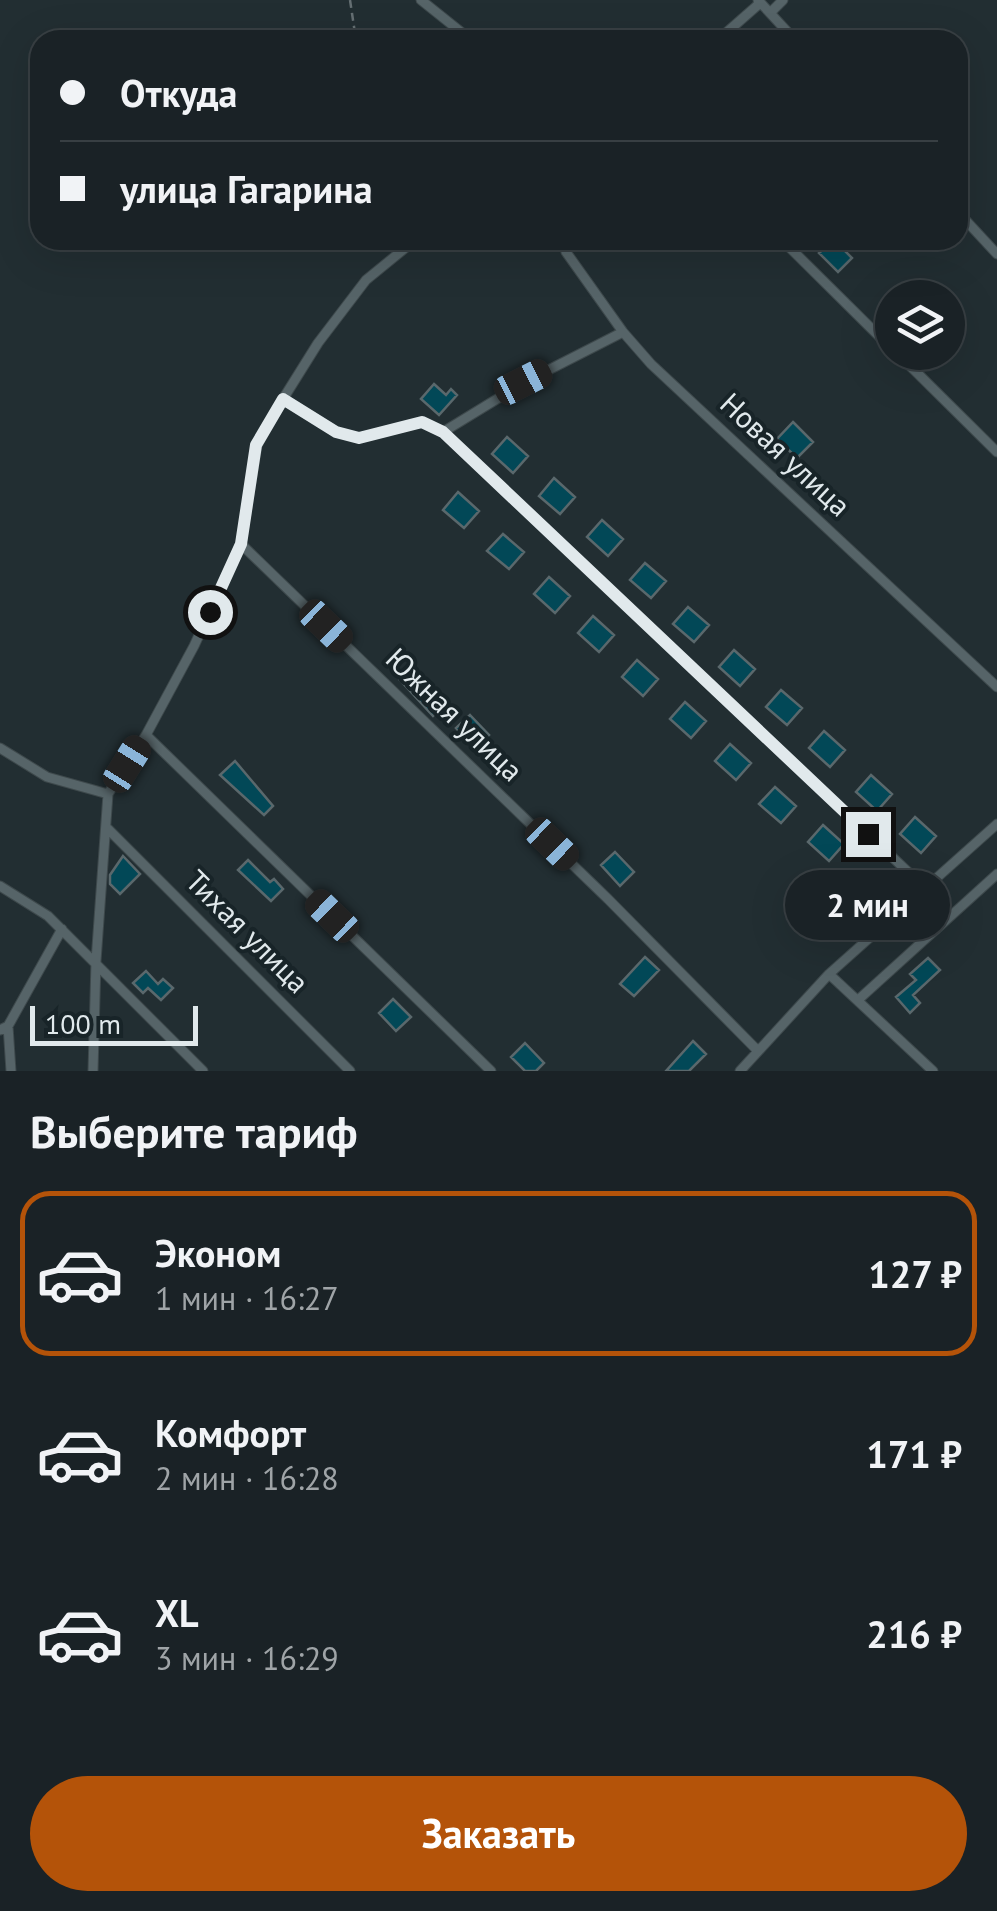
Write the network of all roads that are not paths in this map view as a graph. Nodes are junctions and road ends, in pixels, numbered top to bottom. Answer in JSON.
{"nodes":[{"id":1,"x":421,"y":0,"type":"edge"},
{"id":2,"x":783,"y":0,"type":"edge"},
{"id":3,"x":759,"y":1,"type":"edge"},
{"id":4,"x":770,"y":13,"type":"junction"},
{"id":5,"x":458,"y":30,"type":"edge"},
{"id":6,"x":729,"y":30,"type":"edge"},
{"id":7,"x":786,"y":30,"type":"edge"},
{"id":8,"x":968,"y":223,"type":"edge"},
{"id":9,"x":403,"y":250,"type":"edge"},
{"id":10,"x":566,"y":250,"type":"edge"},
{"id":11,"x":792,"y":250,"type":"edge"},
{"id":12,"x":997,"y":254,"type":"edge"},
{"id":13,"x":623,"y":332,"type":"junction"},
{"id":14,"x":875,"y":332,"type":"edge"},
{"id":15,"x":913,"y":370,"type":"edge"},
{"id":16,"x":283,"y":399,"type":"junction"},
{"id":17,"x":443,"y":432,"type":"junction"},
{"id":18,"x":997,"y":452,"type":"edge"},
{"id":19,"x":241,"y":544,"type":"junction"},
{"id":20,"x":997,"y":687,"type":"edge"},
{"id":21,"x":146,"y":735,"type":"junction"},
{"id":22,"x":0,"y":748,"type":"edge"},
{"id":23,"x":108,"y":794,"type":"junction"},
{"id":24,"x":997,"y":824,"type":"edge"},
{"id":25,"x":108,"y":829,"type":"junction"},
{"id":26,"x":997,"y":874,"type":"edge"},
{"id":27,"x":0,"y":886,"type":"edge"},
{"id":28,"x":925,"y":888,"type":"junction"},
{"id":29,"x":62,"y":929,"type":"junction"},
{"id":30,"x":96,"y":961,"type":"junction"},
{"id":31,"x":830,"y":974,"type":"junction"},
{"id":32,"x":858,"y":1000,"type":"junction"},
{"id":33,"x":4,"y":1028,"type":"edge"},
{"id":34,"x":758,"y":1051,"type":"junction"},
{"id":35,"x":11,"y":1071,"type":"edge"},
{"id":36,"x":93,"y":1071,"type":"edge"},
{"id":37,"x":203,"y":1071,"type":"edge"},
{"id":38,"x":350,"y":1071,"type":"edge"},
{"id":39,"x":491,"y":1071,"type":"edge"},
{"id":40,"x":740,"y":1071,"type":"edge"},
{"id":41,"x":934,"y":1071,"type":"edge"}],
"edges":[{"from":1,"to":5,"type":"street"},
{"from":2,"to":4,"type":"street"},
{"from":3,"to":4,"type":"street"},
{"from":3,"to":6,"type":"street"},
{"from":4,"to":7,"type":"street"},
{"from":8,"to":12,"type":"street"},
{"from":9,"to":16,"type":"street"},
{"from":10,"to":13,"type":"street","name":"Новая улица"},
{"from":11,"to":14,"type":"street"},
{"from":13,"to":17,"type":"street"},
{"from":13,"to":20,"type":"street","name":"Новая улица"},
{"from":15,"to":18,"type":"street"},
{"from":16,"to":17,"type":"street"},
{"from":16,"to":19,"type":"street"},
{"from":17,"to":28,"type":"street"},
{"from":19,"to":21,"type":"street"},
{"from":19,"to":34,"type":"street","name":"Южная улица"},
{"from":21,"to":23,"type":"street"},
{"from":21,"to":39,"type":"street"},
{"from":22,"to":23,"type":"street"},
{"from":23,"to":25,"type":"street"},
{"from":24,"to":28,"type":"street"},
{"from":25,"to":30,"type":"street"},
{"from":25,"to":38,"type":"street","name":"Тихая улица"},
{"from":26,"to":32,"type":"street"},
{"from":27,"to":29,"type":"street"},
{"from":28,"to":31,"type":"street"},
{"from":29,"to":30,"type":"street"},
{"from":29,"to":33,"type":"street"},
{"from":30,"to":36,"type":"street"},
{"from":30,"to":37,"type":"street"},
{"from":31,"to":32,"type":"street"},
{"from":31,"to":34,"type":"street"},
{"from":32,"to":41,"type":"street"},
{"from":33,"to":35,"type":"street"},
{"from":34,"to":40,"type":"street"}]}
